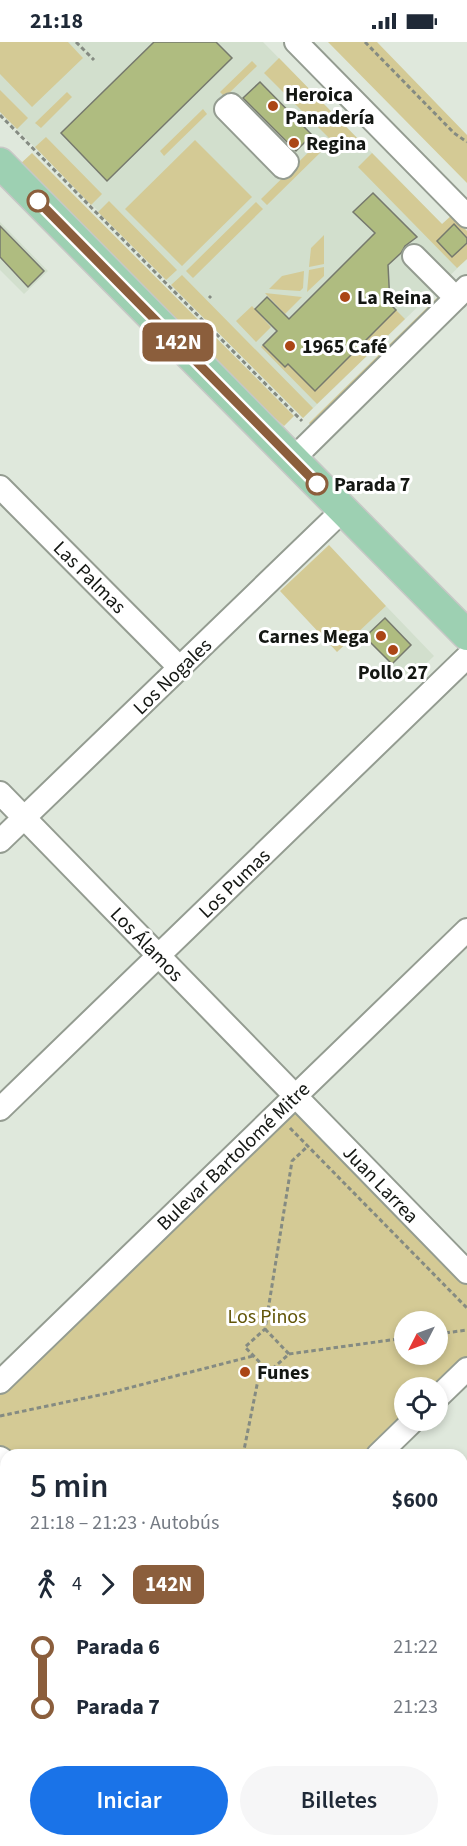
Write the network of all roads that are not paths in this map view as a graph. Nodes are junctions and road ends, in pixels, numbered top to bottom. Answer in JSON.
{"nodes":[{"id":1,"x":296,"y":42,"type":"edge"},
{"id":2,"x":227,"y":105,"type":"dead end"},
{"id":3,"x":0,"y":164,"type":"edge"},
{"id":4,"x":286,"y":166,"type":"dead end"},
{"id":5,"x":467,"y":216,"type":"edge"},
{"id":6,"x":414,"y":256,"type":"dead end"},
{"id":7,"x":461,"y":293,"type":"edge"},
{"id":8,"x":293,"y":459,"type":"junction"},
{"id":9,"x":0,"y":487,"type":"edge"},
{"id":10,"x":343,"y":510,"type":"junction"},
{"id":11,"x":467,"y":635,"type":"edge"},
{"id":12,"x":467,"y":657,"type":"edge"},
{"id":13,"x":180,"y":668,"type":"junction"},
{"id":14,"x":0,"y":793,"type":"edge"},
{"id":15,"x":24,"y":818,"type":"junction"},
{"id":16,"x":0,"y":841,"type":"edge"},
{"id":17,"x":467,"y":930,"type":"edge"},
{"id":18,"x":158,"y":956,"type":"junction"},
{"id":19,"x":295,"y":1096,"type":"junction"},
{"id":20,"x":0,"y":1109,"type":"edge"},
{"id":21,"x":467,"y":1272,"type":"edge"},
{"id":22,"x":467,"y":1369,"type":"edge"},
{"id":23,"x":0,"y":1382,"type":"edge"},
{"id":24,"x":448,"y":1387,"type":"edge"},
{"id":25,"x":403,"y":1431,"type":"edge"},
{"id":26,"x":384,"y":1449,"type":"edge"}],
"edges":[{"from":1,"to":5,"type":"street"},
{"from":2,"to":4,"type":"street"},
{"from":3,"to":8,"type":"main road"},
{"from":6,"to":7,"type":"street"},
{"from":7,"to":8,"type":"street"},
{"from":8,"to":10,"type":"main road"},
{"from":9,"to":13,"type":"street","name":"Las Palmas"},
{"from":10,"to":11,"type":"main road"},
{"from":10,"to":13,"type":"street","name":"Los Nogales"},
{"from":12,"to":18,"type":"street","name":"Los Pumas"},
{"from":13,"to":15,"type":"street","name":"Los Nogales"},
{"from":14,"to":15,"type":"street","name":"Los Álamos"},
{"from":15,"to":16,"type":"street","name":"Los Nogales"},
{"from":15,"to":18,"type":"street","name":"Los Álamos"},
{"from":17,"to":19,"type":"street","name":"Bulevar Bartolomé Mitre"},
{"from":18,"to":19,"type":"street","name":"Los Álamos"},
{"from":18,"to":20,"type":"street","name":"Los Pumas"},
{"from":19,"to":21,"type":"street","name":"Juan Larrea"},
{"from":19,"to":23,"type":"street","name":"Bulevar Bartolomé Mitre"},
{"from":22,"to":24,"type":"street"},
{"from":25,"to":26,"type":"street"}]}
